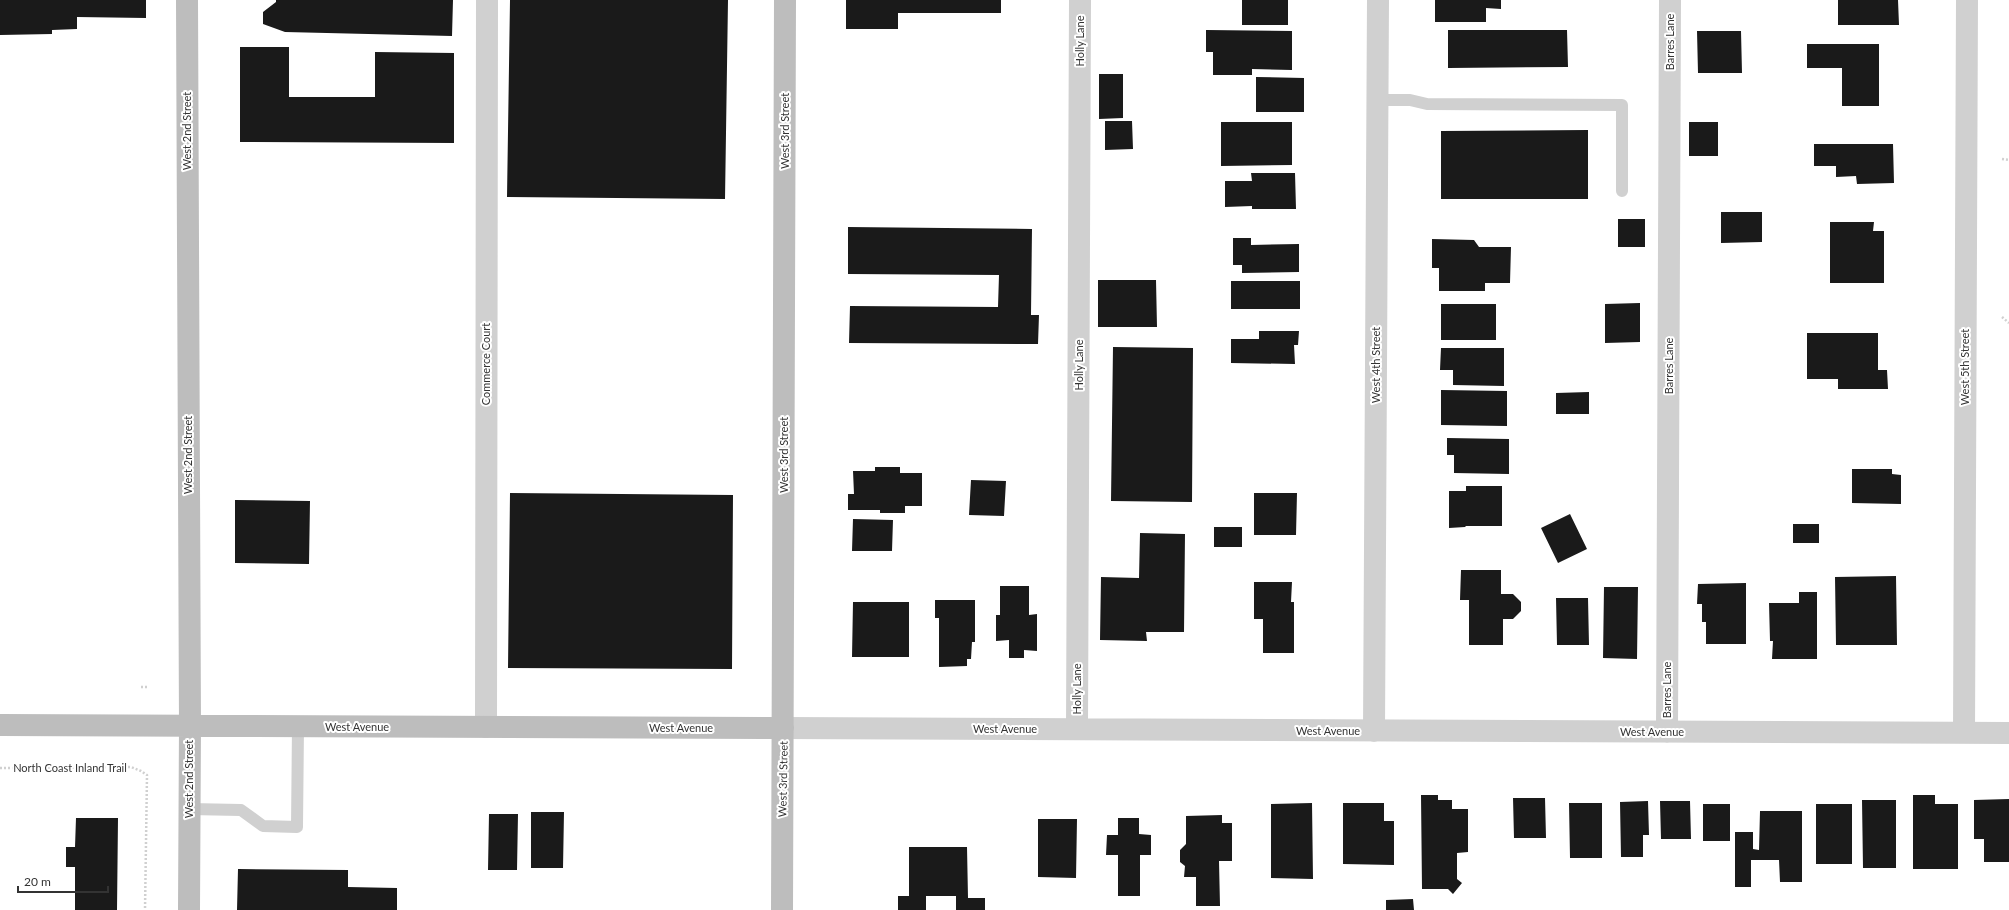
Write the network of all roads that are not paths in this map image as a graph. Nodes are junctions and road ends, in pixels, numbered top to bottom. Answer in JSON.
{"nodes":[{"id":1,"x":187,"y":0,"type":"edge"},
{"id":2,"x":487,"y":0,"type":"edge"},
{"id":3,"x":786,"y":0,"type":"edge"},
{"id":4,"x":1080,"y":0,"type":"edge"},
{"id":5,"x":1378,"y":0,"type":"edge"},
{"id":6,"x":1670,"y":0,"type":"edge"},
{"id":7,"x":1967,"y":0,"type":"edge"},
{"id":8,"x":1378,"y":100,"type":"junction"},
{"id":9,"x":1622,"y":191,"type":"dead end"},
{"id":10,"x":0,"y":725,"type":"edge"},
{"id":11,"x":190,"y":726,"type":"junction"},
{"id":12,"x":298,"y":726,"type":"junction"},
{"id":13,"x":486,"y":727,"type":"junction"},
{"id":14,"x":783,"y":728,"type":"junction"},
{"id":15,"x":1077,"y":729,"type":"junction"},
{"id":16,"x":1374,"y":731,"type":"junction"},
{"id":17,"x":1667,"y":732,"type":"junction"},
{"id":18,"x":1964,"y":733,"type":"junction"},
{"id":19,"x":2009,"y":733,"type":"edge"},
{"id":20,"x":189,"y":809,"type":"junction"},
{"id":21,"x":189,"y":910,"type":"edge"},
{"id":22,"x":782,"y":910,"type":"edge"}],
"edges":[{"from":1,"to":11,"type":"main road","name":"West 2nd Street"},
{"from":2,"to":13,"type":"street","name":"Commerce Court"},
{"from":3,"to":14,"type":"main road","name":"West 3rd Street"},
{"from":4,"to":15,"type":"street","name":"Holly Lane"},
{"from":5,"to":8,"type":"street","name":"West 4th Street"},
{"from":6,"to":17,"type":"street","name":"Barres Lane"},
{"from":7,"to":18,"type":"street","name":"West 5th Street"},
{"from":8,"to":9,"type":"lane"},
{"from":8,"to":16,"type":"street","name":"West 4th Street"},
{"from":10,"to":11,"type":"main road","name":"West Avenue"},
{"from":11,"to":12,"type":"main road","name":"West Avenue"},
{"from":11,"to":20,"type":"main road","name":"West 2nd Street"},
{"from":12,"to":13,"type":"main road","name":"West Avenue"},
{"from":12,"to":20,"type":"lane"},
{"from":13,"to":14,"type":"main road","name":"West Avenue"},
{"from":14,"to":15,"type":"street","name":"West Avenue"},
{"from":14,"to":22,"type":"main road","name":"West 3rd Street"},
{"from":15,"to":16,"type":"street","name":"West Avenue"},
{"from":16,"to":17,"type":"street","name":"West Avenue"},
{"from":17,"to":18,"type":"street","name":"West Avenue"},
{"from":18,"to":19,"type":"street","name":"West Avenue"},
{"from":20,"to":21,"type":"main road","name":"West 2nd Street"}]}
